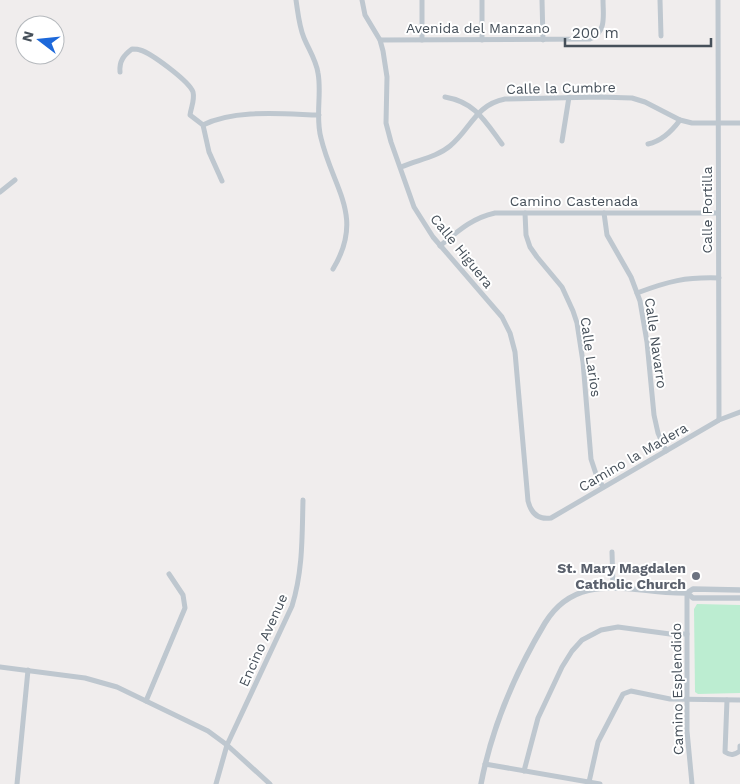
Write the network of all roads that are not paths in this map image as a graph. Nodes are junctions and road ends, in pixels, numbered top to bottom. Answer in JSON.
{"nodes":[{"id":1,"x":296,"y":0,"type":"edge"},
{"id":2,"x":362,"y":0,"type":"edge"},
{"id":3,"x":422,"y":0,"type":"edge"},
{"id":4,"x":482,"y":0,"type":"edge"},
{"id":5,"x":542,"y":0,"type":"edge"},
{"id":6,"x":602,"y":0,"type":"edge"},
{"id":7,"x":660,"y":0,"type":"edge"},
{"id":8,"x":718,"y":0,"type":"edge"},
{"id":9,"x":661,"y":36,"type":"dead end"},
{"id":10,"x":380,"y":40,"type":"junction"},
{"id":11,"x":422,"y":40,"type":"junction"},
{"id":12,"x":482,"y":40,"type":"junction"},
{"id":13,"x":543,"y":40,"type":"junction"},
{"id":14,"x":120,"y":72,"type":"dead end"},
{"id":15,"x":445,"y":98,"type":"dead end"},
{"id":16,"x":569,"y":98,"type":"junction"},
{"id":17,"x":478,"y":113,"type":"junction"},
{"id":18,"x":318,"y":115,"type":"junction"},
{"id":19,"x":680,"y":120,"type":"junction"},
{"id":20,"x":719,"y":123,"type":"junction"},
{"id":21,"x":740,"y":123,"type":"edge"},
{"id":22,"x":203,"y":125,"type":"junction"},
{"id":23,"x":562,"y":141,"type":"dead end"},
{"id":24,"x":502,"y":144,"type":"dead end"},
{"id":25,"x":648,"y":144,"type":"dead end"},
{"id":26,"x":401,"y":167,"type":"junction"},
{"id":27,"x":15,"y":180,"type":"dead end"},
{"id":28,"x":222,"y":181,"type":"dead end"},
{"id":29,"x":0,"y":192,"type":"edge"},
{"id":30,"x":525,"y":213,"type":"junction"},
{"id":31,"x":604,"y":213,"type":"junction"},
{"id":32,"x":718,"y":213,"type":"junction"},
{"id":33,"x":440,"y":246,"type":"junction"},
{"id":34,"x":333,"y":269,"type":"dead end"},
{"id":35,"x":719,"y":278,"type":"junction"},
{"id":36,"x":637,"y":293,"type":"junction"},
{"id":37,"x":740,"y":412,"type":"edge"},
{"id":38,"x":719,"y":420,"type":"junction"},
{"id":39,"x":666,"y":452,"type":"junction"},
{"id":40,"x":604,"y":487,"type":"junction"},
{"id":41,"x":303,"y":500,"type":"dead end"},
{"id":42,"x":537,"y":516,"type":"joint"},
{"id":43,"x":612,"y":552,"type":"dead end"},
{"id":44,"x":169,"y":574,"type":"dead end"},
{"id":45,"x":613,"y":587,"type":"junction"},
{"id":46,"x":740,"y":590,"type":"edge"},
{"id":47,"x":687,"y":593,"type":"junction"},
{"id":48,"x":740,"y":598,"type":"edge"},
{"id":49,"x":687,"y":634,"type":"junction"},
{"id":50,"x":0,"y":667,"type":"edge"},
{"id":51,"x":28,"y":670,"type":"junction"},
{"id":52,"x":687,"y":699,"type":"junction"},
{"id":53,"x":727,"y":700,"type":"junction"},
{"id":54,"x":740,"y":700,"type":"edge"},
{"id":55,"x":146,"y":701,"type":"junction"},
{"id":56,"x":228,"y":745,"type":"junction"},
{"id":57,"x":740,"y":746,"type":"edge"},
{"id":58,"x":485,"y":764,"type":"junction"},
{"id":59,"x":524,"y":771,"type":"junction"},
{"id":60,"x":589,"y":782,"type":"junction"},
{"id":61,"x":17,"y":784,"type":"edge"},
{"id":62,"x":216,"y":784,"type":"edge"},
{"id":63,"x":270,"y":784,"type":"edge"},
{"id":64,"x":481,"y":784,"type":"edge"},
{"id":65,"x":600,"y":784,"type":"edge"},
{"id":66,"x":692,"y":784,"type":"edge"}],
"edges":[{"from":1,"to":18,"type":"street"},
{"from":2,"to":10,"type":"street","name":"Calle Higuera"},
{"from":3,"to":11,"type":"street"},
{"from":4,"to":12,"type":"street"},
{"from":5,"to":13,"type":"street"},
{"from":6,"to":13,"type":"street","name":"Avenida del Manzano"},
{"from":7,"to":9,"type":"street"},
{"from":8,"to":20,"type":"street","name":"Calle Portilla"},
{"from":10,"to":11,"type":"street","name":"Avenida del Manzano"},
{"from":10,"to":26,"type":"street","name":"Calle Higuera"},
{"from":11,"to":12,"type":"street","name":"Avenida del Manzano"},
{"from":12,"to":13,"type":"street","name":"Avenida del Manzano"},
{"from":14,"to":22,"type":"street"},
{"from":15,"to":17,"type":"street"},
{"from":16,"to":17,"type":"street","name":"Calle la Cumbre"},
{"from":16,"to":19,"type":"street","name":"Calle la Cumbre"},
{"from":16,"to":23,"type":"street"},
{"from":17,"to":24,"type":"street"},
{"from":17,"to":26,"type":"street","name":"Calle la Cumbre"},
{"from":18,"to":22,"type":"street"},
{"from":18,"to":34,"type":"street"},
{"from":19,"to":20,"type":"street","name":"Calle la Cumbre"},
{"from":19,"to":25,"type":"street"},
{"from":20,"to":21,"type":"street","name":"Calle la Cumbre"},
{"from":20,"to":32,"type":"street","name":"Calle Portilla"},
{"from":22,"to":28,"type":"street"},
{"from":26,"to":33,"type":"street","name":"Calle Higuera"},
{"from":27,"to":29,"type":"street"},
{"from":30,"to":31,"type":"street","name":"Camino Castenada"},
{"from":30,"to":33,"type":"street","name":"Camino Castenada"},
{"from":30,"to":40,"type":"street","name":"Calle Larios"},
{"from":31,"to":32,"type":"street","name":"Camino Castenada"},
{"from":31,"to":36,"type":"street","name":"Calle Navarro"},
{"from":32,"to":35,"type":"street","name":"Calle Portilla"},
{"from":33,"to":42,"type":"street","name":"Calle Higuera"},
{"from":35,"to":36,"type":"street"},
{"from":35,"to":38,"type":"street","name":"Calle Portilla"},
{"from":36,"to":39,"type":"street","name":"Calle Navarro"},
{"from":37,"to":38,"type":"street","name":"Camino la Madera"},
{"from":38,"to":39,"type":"street","name":"Camino la Madera"},
{"from":39,"to":40,"type":"street","name":"Camino la Madera"},
{"from":40,"to":42,"type":"street","name":"Camino la Madera"},
{"from":41,"to":56,"type":"street","name":"Encino Avenue"},
{"from":43,"to":45,"type":"street"},
{"from":44,"to":55,"type":"street"},
{"from":45,"to":47,"type":"street"},
{"from":45,"to":58,"type":"street"},
{"from":46,"to":47,"type":"street"},
{"from":47,"to":48,"type":"street"},
{"from":47,"to":49,"type":"street","name":"Camino Esplendido"},
{"from":49,"to":52,"type":"street","name":"Camino Esplendido"},
{"from":49,"to":59,"type":"street"},
{"from":50,"to":51,"type":"street"},
{"from":51,"to":55,"type":"street"},
{"from":51,"to":61,"type":"street"},
{"from":52,"to":53,"type":"street"},
{"from":52,"to":60,"type":"street"},
{"from":52,"to":66,"type":"street","name":"Camino Esplendido"},
{"from":53,"to":54,"type":"street"},
{"from":53,"to":57,"type":"street"},
{"from":55,"to":56,"type":"street"},
{"from":56,"to":62,"type":"street","name":"Encino Avenue"},
{"from":56,"to":63,"type":"street"},
{"from":58,"to":59,"type":"street"},
{"from":58,"to":64,"type":"street"},
{"from":59,"to":60,"type":"street"},
{"from":60,"to":65,"type":"street"}]}
